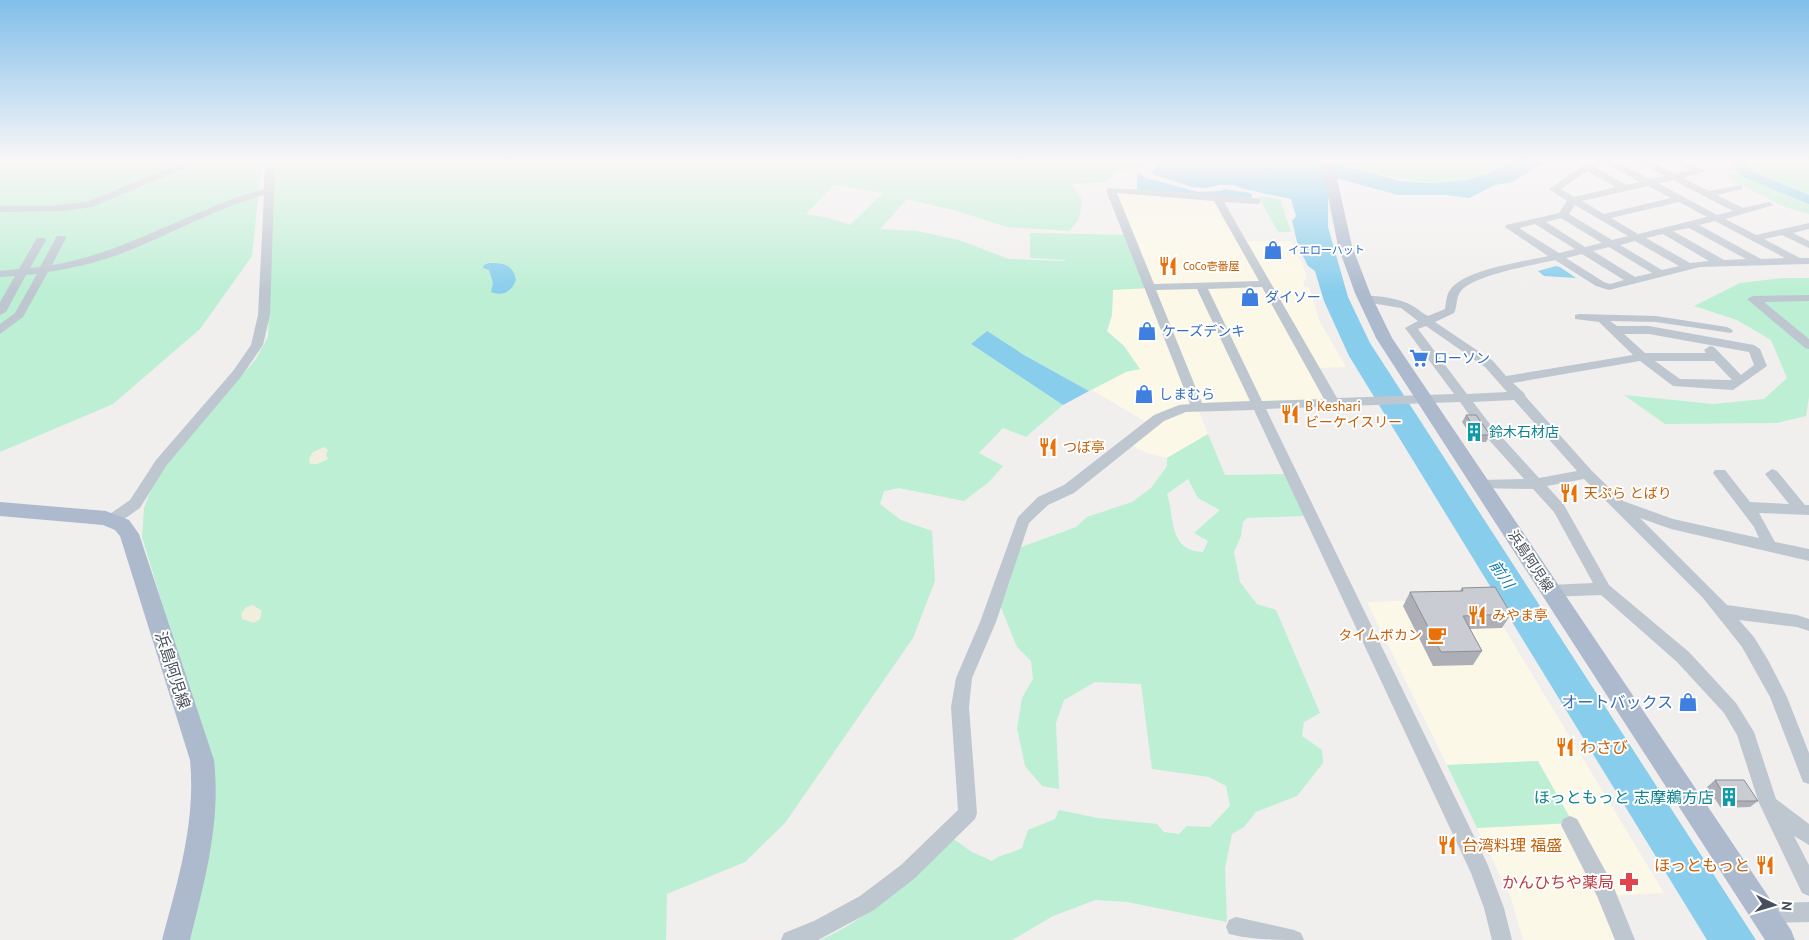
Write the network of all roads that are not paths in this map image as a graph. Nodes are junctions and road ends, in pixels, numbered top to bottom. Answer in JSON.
{"nodes":[{"id":1,"x":74,"y":205,"type":"edge"},
{"id":2,"x":224,"y":205,"type":"edge"},
{"id":3,"x":269,"y":205,"type":"edge"},
{"id":4,"x":1117,"y":205,"type":"edge"},
{"id":5,"x":1221,"y":205,"type":"edge"},
{"id":6,"x":1336,"y":205,"type":"edge"},
{"id":7,"x":1570,"y":205,"type":"edge"},
{"id":8,"x":1582,"y":205,"type":"edge"},
{"id":9,"x":1655,"y":205,"type":"edge"},
{"id":10,"x":1691,"y":205,"type":"edge"},
{"id":11,"x":1728,"y":205,"type":"edge"},
{"id":12,"x":1769,"y":205,"type":"dead end"},
{"id":13,"x":0,"y":209,"type":"edge"},
{"id":14,"x":1741,"y":212,"type":"junction"},
{"id":15,"x":1563,"y":215,"type":"junction"},
{"id":16,"x":1603,"y":217,"type":"junction"},
{"id":17,"x":1716,"y":218,"type":"junction"},
{"id":18,"x":1537,"y":221,"type":"junction"},
{"id":19,"x":1690,"y":224,"type":"junction"},
{"id":20,"x":1809,"y":226,"type":"edge"},
{"id":21,"x":1665,"y":231,"type":"junction"},
{"id":22,"x":1784,"y":232,"type":"junction"},
{"id":23,"x":1638,"y":237,"type":"junction"},
{"id":24,"x":61,"y":238,"type":"dead end"},
{"id":25,"x":1756,"y":238,"type":"junction"},
{"id":26,"x":41,"y":240,"type":"dead end"},
{"id":27,"x":1610,"y":244,"type":"junction"},
{"id":28,"x":1809,"y":245,"type":"edge"},
{"id":29,"x":1584,"y":250,"type":"junction"},
{"id":30,"x":1555,"y":257,"type":"junction"},
{"id":31,"x":1759,"y":262,"type":"junction"},
{"id":32,"x":1804,"y":262,"type":"edge"},
{"id":33,"x":1720,"y":263,"type":"junction"},
{"id":34,"x":1688,"y":267,"type":"junction"},
{"id":35,"x":44,"y":270,"type":"junction"},
{"id":36,"x":23,"y":273,"type":"junction"},
{"id":37,"x":0,"y":274,"type":"edge"},
{"id":38,"x":1661,"y":274,"type":"junction"},
{"id":39,"x":1633,"y":281,"type":"junction"},
{"id":40,"x":1265,"y":284,"type":"junction"},
{"id":41,"x":1201,"y":286,"type":"junction"},
{"id":42,"x":1152,"y":287,"type":"junction"},
{"id":43,"x":1809,"y":298,"type":"edge"},
{"id":44,"x":1364,"y":299,"type":"junction"},
{"id":45,"x":0,"y":312,"type":"edge"},
{"id":46,"x":1579,"y":317,"type":"dead end"},
{"id":47,"x":1603,"y":319,"type":"junction"},
{"id":48,"x":1430,"y":321,"type":"junction"},
{"id":49,"x":0,"y":330,"type":"edge"},
{"id":50,"x":1613,"y":330,"type":"junction"},
{"id":51,"x":1727,"y":331,"type":"dead end"},
{"id":52,"x":1699,"y":339,"type":"junction"},
{"id":53,"x":1809,"y":345,"type":"edge"},
{"id":54,"x":1642,"y":357,"type":"junction"},
{"id":55,"x":1716,"y":357,"type":"junction"},
{"id":56,"x":1505,"y":380,"type":"junction"},
{"id":57,"x":1740,"y":381,"type":"junction"},
{"id":58,"x":1520,"y":396,"type":"junction"},
{"id":59,"x":1462,"y":397,"type":"junction"},
{"id":60,"x":1419,"y":399,"type":"junction"},
{"id":61,"x":1332,"y":402,"type":"junction"},
{"id":62,"x":1258,"y":404,"type":"junction"},
{"id":63,"x":1197,"y":406,"type":"junction"},
{"id":64,"x":1587,"y":474,"type":"junction"},
{"id":65,"x":1720,"y":474,"type":"dead end"},
{"id":66,"x":1772,"y":474,"type":"dead end"},
{"id":67,"x":1534,"y":484,"type":"junction"},
{"id":68,"x":1480,"y":485,"type":"junction"},
{"id":69,"x":1614,"y":502,"type":"junction"},
{"id":70,"x":1746,"y":507,"type":"junction"},
{"id":71,"x":0,"y":510,"type":"edge"},
{"id":72,"x":1805,"y":510,"type":"edge"},
{"id":73,"x":112,"y":520,"type":"junction"},
{"id":74,"x":1770,"y":547,"type":"junction"},
{"id":75,"x":1809,"y":555,"type":"edge"},
{"id":76,"x":1604,"y":589,"type":"junction"},
{"id":77,"x":1550,"y":591,"type":"junction"},
{"id":78,"x":1722,"y":611,"type":"junction"},
{"id":79,"x":1809,"y":625,"type":"edge"},
{"id":80,"x":1809,"y":776,"type":"edge"},
{"id":81,"x":1768,"y":803,"type":"junction"},
{"id":82,"x":1570,"y":825,"type":"dead end"},
{"id":83,"x":1809,"y":836,"type":"edge"},
{"id":84,"x":1809,"y":886,"type":"edge"},
{"id":85,"x":1809,"y":912,"type":"edge"},
{"id":86,"x":1764,"y":913,"type":"junction"},
{"id":87,"x":1236,"y":927,"type":"dead end"},
{"id":88,"x":176,"y":940,"type":"edge"},
{"id":89,"x":791,"y":940,"type":"edge"},
{"id":90,"x":1294,"y":940,"type":"edge"},
{"id":91,"x":1502,"y":940,"type":"edge"},
{"id":92,"x":1625,"y":940,"type":"edge"},
{"id":93,"x":1781,"y":940,"type":"edge"}],
"edges":[{"from":1,"to":13,"type":"street"},
{"from":2,"to":35,"type":"street"},
{"from":3,"to":73,"type":"street"},
{"from":4,"to":42,"type":"street"},
{"from":5,"to":40,"type":"street"},
{"from":6,"to":44,"type":"main road","name":"浜島阿児線"},
{"from":7,"to":15,"type":"street"},
{"from":8,"to":16,"type":"street"},
{"from":9,"to":16,"type":"street"},
{"from":10,"to":17,"type":"street"},
{"from":11,"to":14,"type":"street"},
{"from":12,"to":14,"type":"street"},
{"from":14,"to":17,"type":"street"},
{"from":15,"to":18,"type":"street"},
{"from":15,"to":27,"type":"street"},
{"from":16,"to":23,"type":"street"},
{"from":17,"to":19,"type":"street"},
{"from":17,"to":25,"type":"street"},
{"from":18,"to":29,"type":"street"},
{"from":18,"to":30,"type":"street"},
{"from":19,"to":21,"type":"street"},
{"from":19,"to":31,"type":"street"},
{"from":20,"to":22,"type":"street"},
{"from":21,"to":23,"type":"street"},
{"from":21,"to":33,"type":"street"},
{"from":22,"to":25,"type":"street"},
{"from":22,"to":28,"type":"street"},
{"from":23,"to":27,"type":"street"},
{"from":23,"to":34,"type":"street"},
{"from":24,"to":35,"type":"street"},
{"from":25,"to":32,"type":"street"},
{"from":26,"to":36,"type":"street"},
{"from":27,"to":29,"type":"street"},
{"from":27,"to":38,"type":"street"},
{"from":29,"to":30,"type":"street"},
{"from":29,"to":39,"type":"street"},
{"from":30,"to":39,"type":"street"},
{"from":30,"to":48,"type":"street"},
{"from":31,"to":32,"type":"street"},
{"from":31,"to":33,"type":"street"},
{"from":33,"to":34,"type":"street"},
{"from":34,"to":38,"type":"street"},
{"from":35,"to":36,"type":"street"},
{"from":35,"to":49,"type":"street"},
{"from":36,"to":37,"type":"street"},
{"from":36,"to":45,"type":"street"},
{"from":38,"to":39,"type":"street"},
{"from":40,"to":41,"type":"street"},
{"from":40,"to":61,"type":"street"},
{"from":41,"to":42,"type":"street"},
{"from":41,"to":62,"type":"street"},
{"from":42,"to":63,"type":"street"},
{"from":43,"to":53,"type":"street"},
{"from":44,"to":48,"type":"street"},
{"from":44,"to":60,"type":"main road","name":"浜島阿児線"},
{"from":46,"to":47,"type":"street"},
{"from":47,"to":50,"type":"street"},
{"from":47,"to":51,"type":"street"},
{"from":48,"to":56,"type":"street"},
{"from":48,"to":59,"type":"street"},
{"from":50,"to":52,"type":"street"},
{"from":50,"to":54,"type":"street"},
{"from":52,"to":55,"type":"street"},
{"from":52,"to":57,"type":"street"},
{"from":54,"to":55,"type":"street"},
{"from":54,"to":56,"type":"street"},
{"from":54,"to":57,"type":"street"},
{"from":55,"to":57,"type":"street"},
{"from":56,"to":58,"type":"street"},
{"from":58,"to":59,"type":"street"},
{"from":58,"to":64,"type":"street"},
{"from":59,"to":60,"type":"street"},
{"from":59,"to":67,"type":"street"},
{"from":60,"to":61,"type":"street"},
{"from":60,"to":68,"type":"main road","name":"浜島阿児線"},
{"from":61,"to":62,"type":"street"},
{"from":62,"to":63,"type":"street"},
{"from":62,"to":91,"type":"street"},
{"from":63,"to":89,"type":"street"},
{"from":64,"to":67,"type":"street"},
{"from":64,"to":69,"type":"street"},
{"from":65,"to":70,"type":"street"},
{"from":66,"to":72,"type":"street"},
{"from":67,"to":68,"type":"street"},
{"from":67,"to":76,"type":"street"},
{"from":68,"to":77,"type":"main road","name":"浜島阿児線"},
{"from":69,"to":74,"type":"street"},
{"from":69,"to":78,"type":"street"},
{"from":70,"to":72,"type":"street"},
{"from":70,"to":74,"type":"street"},
{"from":71,"to":73,"type":"main road"},
{"from":73,"to":88,"type":"main road","name":"浜島阿児線"},
{"from":74,"to":75,"type":"street"},
{"from":76,"to":77,"type":"street"},
{"from":76,"to":81,"type":"street"},
{"from":77,"to":86,"type":"main road","name":"浜島阿児線"},
{"from":78,"to":79,"type":"street"},
{"from":78,"to":80,"type":"street"},
{"from":81,"to":83,"type":"street"},
{"from":81,"to":84,"type":"street"},
{"from":82,"to":92,"type":"street"},
{"from":85,"to":86,"type":"street"},
{"from":86,"to":93,"type":"main road","name":"浜島阿児線"},
{"from":87,"to":90,"type":"street"}]}
